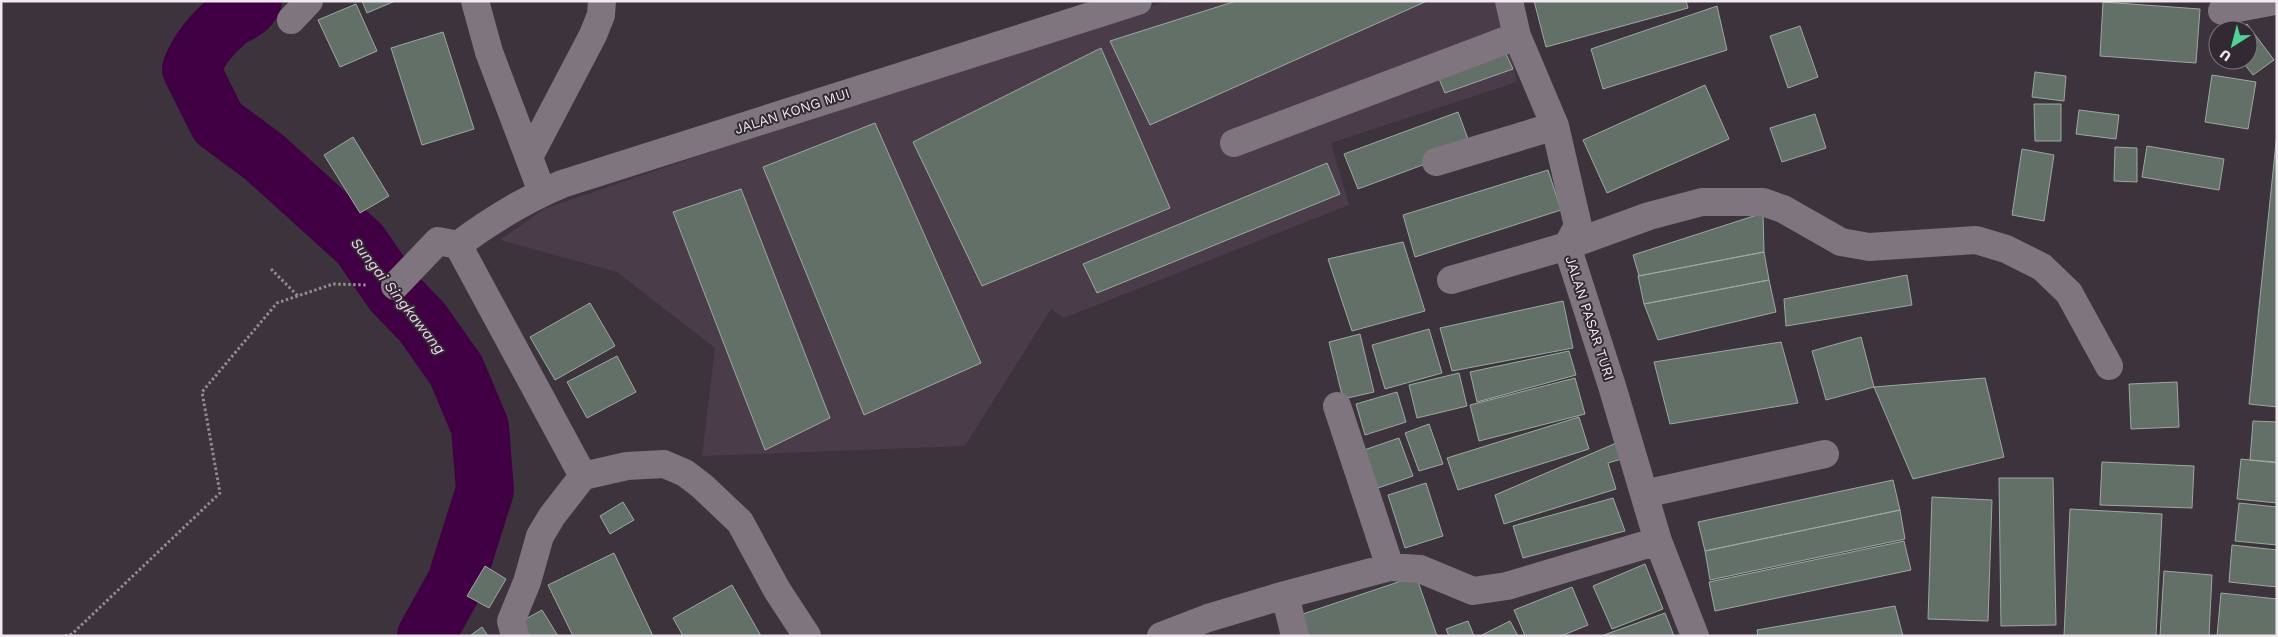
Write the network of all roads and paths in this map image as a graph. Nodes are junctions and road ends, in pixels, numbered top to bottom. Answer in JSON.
{"nodes":[{"id":1,"x":475,"y":1,"type":"edge"},
{"id":2,"x":602,"y":1,"type":"edge"},
{"id":3,"x":1138,"y":1,"type":"edge"},
{"id":4,"x":1509,"y":1,"type":"edge"},
{"id":5,"x":2275,"y":1,"type":"edge"},
{"id":6,"x":2222,"y":11,"type":"dead end"},
{"id":7,"x":1517,"y":36,"type":"junction"},
{"id":8,"x":1555,"y":126,"type":"junction"},
{"id":9,"x":1234,"y":143,"type":"dead end"},
{"id":10,"x":529,"y":157,"type":"junction"},
{"id":11,"x":1436,"y":162,"type":"dead end"},
{"id":12,"x":542,"y":192,"type":"junction"},
{"id":13,"x":448,"y":243,"type":"junction"},
{"id":14,"x":1567,"y":246,"type":"junction"},
{"id":15,"x":271,"y":268,"type":"dead end"},
{"id":16,"x":1451,"y":280,"type":"dead end"},
{"id":17,"x":396,"y":286,"type":"joint"},
{"id":18,"x":298,"y":296,"type":"junction"},
{"id":19,"x":2109,"y":366,"type":"dead end"},
{"id":20,"x":1338,"y":406,"type":"dead end"},
{"id":21,"x":1825,"y":454,"type":"dead end"},
{"id":22,"x":583,"y":476,"type":"junction"},
{"id":23,"x":1644,"y":494,"type":"junction"},
{"id":24,"x":1658,"y":541,"type":"junction"},
{"id":25,"x":1390,"y":568,"type":"junction"},
{"id":26,"x":1285,"y":595,"type":"junction"},
{"id":27,"x":65,"y":636,"type":"edge"},
{"id":28,"x":515,"y":636,"type":"edge"},
{"id":29,"x":807,"y":636,"type":"edge"},
{"id":30,"x":1161,"y":636,"type":"edge"},
{"id":31,"x":1294,"y":636,"type":"edge"},
{"id":32,"x":1695,"y":636,"type":"edge"}],
"edges":[{"from":1,"to":10,"type":"street"},
{"from":2,"to":10,"type":"street"},
{"from":3,"to":12,"type":"street","name":"JALAN KONG MUI"},
{"from":4,"to":7,"type":"street","name":"JALAN PASAR TURI"},
{"from":5,"to":6,"type":"street"},
{"from":7,"to":8,"type":"street","name":"JALAN PASAR TURI"},
{"from":7,"to":9,"type":"street"},
{"from":8,"to":11,"type":"street"},
{"from":8,"to":14,"type":"street","name":"JALAN PASAR TURI"},
{"from":10,"to":12,"type":"street"},
{"from":12,"to":13,"type":"street","name":"JALAN KONG MUI"},
{"from":13,"to":17,"type":"street","name":"JALAN KONG MUI"},
{"from":13,"to":22,"type":"street"},
{"from":14,"to":16,"type":"street"},
{"from":14,"to":19,"type":"street"},
{"from":14,"to":23,"type":"street","name":"JALAN PASAR TURI"},
{"from":15,"to":18,"type":"path"},
{"from":17,"to":18,"type":"path"},
{"from":18,"to":27,"type":"path"},
{"from":20,"to":25,"type":"street"},
{"from":21,"to":23,"type":"street"},
{"from":22,"to":28,"type":"street"},
{"from":22,"to":29,"type":"street"},
{"from":23,"to":24,"type":"street","name":"JALAN PASAR TURI"},
{"from":24,"to":25,"type":"street"},
{"from":24,"to":32,"type":"street","name":"JALAN PASAR TURI"},
{"from":25,"to":26,"type":"street"},
{"from":26,"to":30,"type":"street"},
{"from":26,"to":31,"type":"street"}]}
